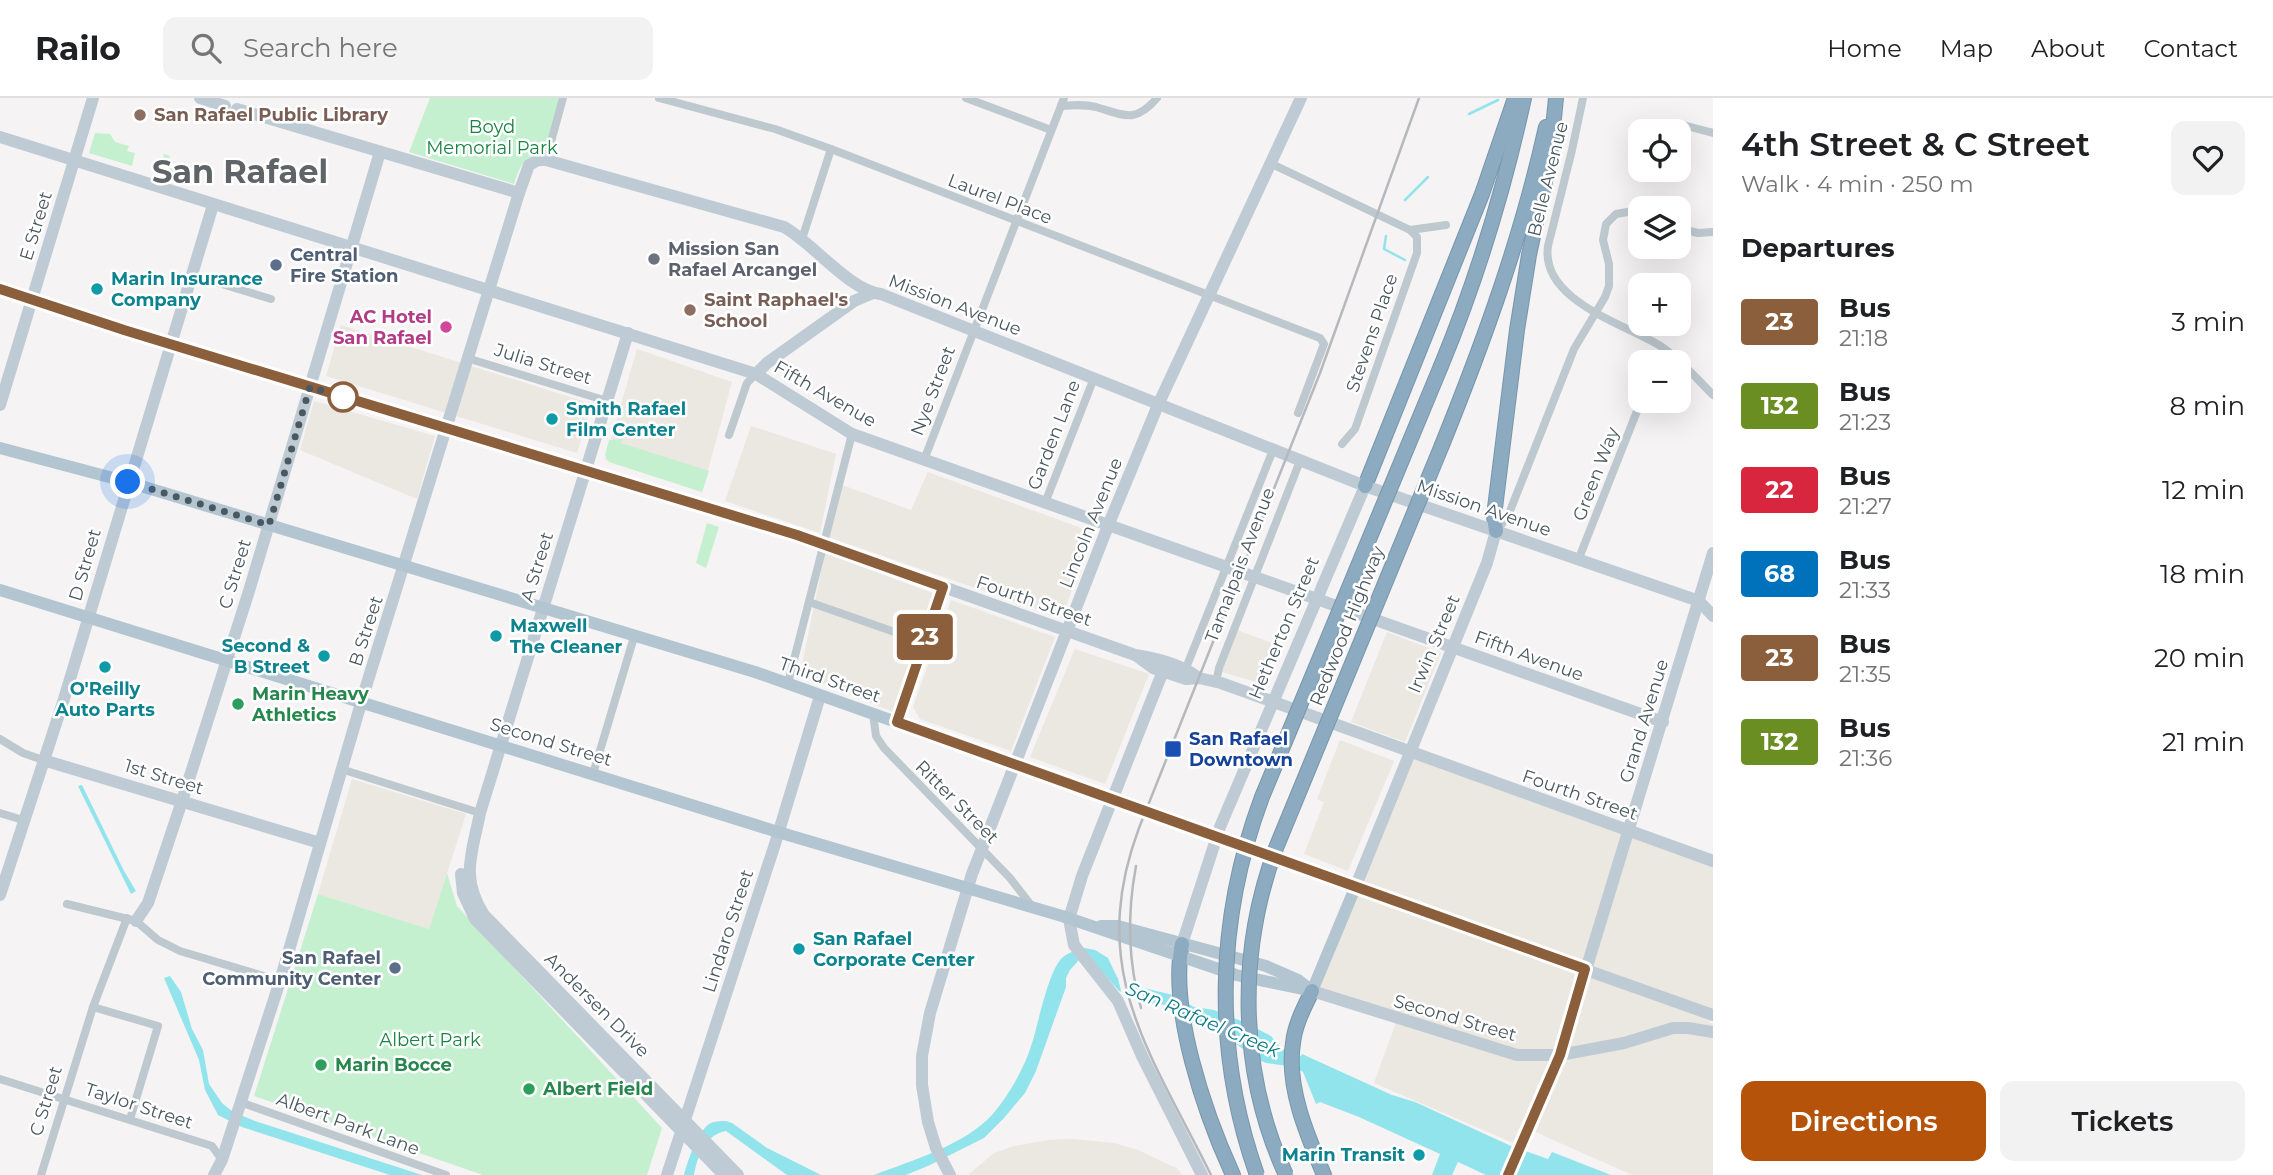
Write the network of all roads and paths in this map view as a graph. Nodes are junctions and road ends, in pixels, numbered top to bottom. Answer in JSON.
{"nodes":[{"id":1,"x":93,"y":98,"type":"edge"},
{"id":2,"x":200,"y":98,"type":"edge"},
{"id":3,"x":563,"y":98,"type":"edge"},
{"id":4,"x":659,"y":98,"type":"edge"},
{"id":5,"x":966,"y":98,"type":"edge"},
{"id":6,"x":1157,"y":98,"type":"edge"},
{"id":7,"x":1301,"y":98,"type":"edge"},
{"id":8,"x":1515,"y":98,"type":"edge"},
{"id":9,"x":1524,"y":98,"type":"edge"},
{"id":10,"x":1554,"y":98,"type":"edge"},
{"id":11,"x":1583,"y":98,"type":"edge"},
{"id":12,"x":1063,"y":102,"type":"edge"},
{"id":13,"x":1691,"y":127,"type":"edge"},
{"id":14,"x":1051,"y":130,"type":"junction"},
{"id":15,"x":1713,"y":133,"type":"edge"},
{"id":16,"x":0,"y":137,"type":"edge"},
{"id":17,"x":831,"y":149,"type":"junction"},
{"id":18,"x":380,"y":152,"type":"junction"},
{"id":19,"x":74,"y":160,"type":"junction"},
{"id":20,"x":546,"y":160,"type":"junction"},
{"id":21,"x":1270,"y":163,"type":"junction"},
{"id":22,"x":519,"y":193,"type":"junction"},
{"id":23,"x":213,"y":205,"type":"junction"},
{"id":24,"x":1628,"y":212,"type":"edge"},
{"id":25,"x":1016,"y":222,"type":"junction"},
{"id":26,"x":1446,"y":225,"type":"dead end"},
{"id":27,"x":1410,"y":230,"type":"junction"},
{"id":28,"x":1691,"y":231,"type":"edge"},
{"id":29,"x":1713,"y":233,"type":"edge"},
{"id":30,"x":802,"y":239,"type":"junction"},
{"id":31,"x":352,"y":247,"type":"junction"},
{"id":32,"x":192,"y":275,"type":"junction"},
{"id":33,"x":0,"y":289,"type":"edge"},
{"id":34,"x":490,"y":290,"type":"junction"},
{"id":35,"x":873,"y":293,"type":"junction"},
{"id":36,"x":1210,"y":295,"type":"junction"},
{"id":37,"x":32,"y":299,"type":"junction"},
{"id":38,"x":271,"y":299,"type":"dead end"},
{"id":39,"x":1593,"y":313,"type":"junction"},
{"id":40,"x":973,"y":330,"type":"junction"},
{"id":41,"x":628,"y":333,"type":"junction"},
{"id":42,"x":170,"y":344,"type":"junction"},
{"id":43,"x":1664,"y":348,"type":"joint"},
{"id":44,"x":470,"y":359,"type":"junction"},
{"id":45,"x":756,"y":374,"type":"junction"},
{"id":46,"x":1094,"y":378,"type":"junction"},
{"id":47,"x":310,"y":387,"type":"junction"},
{"id":48,"x":1713,"y":395,"type":"edge"},
{"id":49,"x":607,"y":401,"type":"junction"},
{"id":50,"x":0,"y":405,"type":"edge"},
{"id":51,"x":1158,"y":405,"type":"junction"},
{"id":52,"x":1298,"y":413,"type":"dead end"},
{"id":53,"x":1636,"y":413,"type":"edge"},
{"id":54,"x":448,"y":428,"type":"junction"},
{"id":55,"x":852,"y":434,"type":"junction"},
{"id":56,"x":729,"y":435,"type":"dead end"},
{"id":57,"x":1342,"y":444,"type":"dead end"},
{"id":58,"x":0,"y":448,"type":"edge"},
{"id":59,"x":1273,"y":450,"type":"junction"},
{"id":60,"x":924,"y":460,"type":"junction"},
{"id":61,"x":1300,"y":461,"type":"junction"},
{"id":62,"x":586,"y":470,"type":"junction"},
{"id":63,"x":128,"y":482,"type":"junction"},
{"id":64,"x":1365,"y":486,"type":"junction"},
{"id":65,"x":1045,"y":503,"type":"junction"},
{"id":66,"x":269,"y":525,"type":"junction"},
{"id":67,"x":1108,"y":526,"type":"junction"},
{"id":68,"x":1496,"y":531,"type":"junction"},
{"id":69,"x":823,"y":544,"type":"junction"},
{"id":70,"x":1713,"y":553,"type":"edge"},
{"id":71,"x":1579,"y":558,"type":"junction"},
{"id":72,"x":405,"y":567,"type":"junction"},
{"id":73,"x":1226,"y":567,"type":"junction"},
{"id":74,"x":1254,"y":577,"type":"junction"},
{"id":75,"x":943,"y":587,"type":"junction"},
{"id":76,"x":0,"y":590,"type":"edge"},
{"id":77,"x":1315,"y":599,"type":"junction"},
{"id":78,"x":1699,"y":601,"type":"junction"},
{"id":79,"x":809,"y":602,"type":"junction"},
{"id":80,"x":543,"y":609,"type":"junction"},
{"id":81,"x":1713,"y":616,"type":"edge"},
{"id":82,"x":88,"y":617,"type":"junction"},
{"id":83,"x":1067,"y":631,"type":"junction"},
{"id":84,"x":634,"y":637,"type":"junction"},
{"id":85,"x":923,"y":642,"type":"junction"},
{"id":86,"x":1452,"y":647,"type":"junction"},
{"id":87,"x":1135,"y":655,"type":"junction"},
{"id":88,"x":226,"y":661,"type":"junction"},
{"id":89,"x":1186,"y":668,"type":"junction"},
{"id":90,"x":1163,"y":671,"type":"junction"},
{"id":91,"x":1199,"y":678,"type":"junction"},
{"id":92,"x":1216,"y":682,"type":"junction"},
{"id":93,"x":788,"y":683,"type":"junction"},
{"id":94,"x":820,"y":696,"type":"junction"},
{"id":95,"x":362,"y":702,"type":"junction"},
{"id":96,"x":1271,"y":702,"type":"junction"},
{"id":97,"x":873,"y":714,"type":"junction"},
{"id":98,"x":897,"y":722,"type":"junction"},
{"id":99,"x":1663,"y":722,"type":"junction"},
{"id":100,"x":0,"y":740,"type":"edge"},
{"id":101,"x":501,"y":746,"type":"junction"},
{"id":102,"x":1409,"y":751,"type":"junction"},
{"id":103,"x":43,"y":760,"type":"junction"},
{"id":104,"x":1015,"y":765,"type":"junction"},
{"id":105,"x":341,"y":769,"type":"junction"},
{"id":106,"x":593,"y":774,"type":"junction"},
{"id":107,"x":1112,"y":799,"type":"junction"},
{"id":108,"x":182,"y":801,"type":"junction"},
{"id":109,"x":0,"y":813,"type":"edge"},
{"id":110,"x":480,"y":813,"type":"junction"},
{"id":111,"x":23,"y":820,"type":"junction"},
{"id":112,"x":1629,"y":830,"type":"junction"},
{"id":113,"x":778,"y":832,"type":"junction"},
{"id":114,"x":1217,"y":836,"type":"junction"},
{"id":115,"x":320,"y":843,"type":"junction"},
{"id":116,"x":982,"y":849,"type":"junction"},
{"id":117,"x":1713,"y":861,"type":"edge"},
{"id":118,"x":465,"y":884,"type":"junction"},
{"id":119,"x":968,"y":888,"type":"junction"},
{"id":120,"x":1355,"y":888,"type":"junction"},
{"id":121,"x":0,"y":895,"type":"edge"},
{"id":122,"x":67,"y":904,"type":"dead end"},
{"id":123,"x":1032,"y":907,"type":"junction"},
{"id":124,"x":1069,"y":919,"type":"junction"},
{"id":125,"x":131,"y":920,"type":"junction"},
{"id":126,"x":1181,"y":950,"type":"junction"},
{"id":127,"x":1585,"y":969,"type":"junction"},
{"id":128,"x":280,"y":981,"type":"junction"},
{"id":129,"x":1312,"y":991,"type":"junction"},
{"id":130,"x":93,"y":1007,"type":"junction"},
{"id":131,"x":1712,"y":1011,"type":"edge"},
{"id":132,"x":1713,"y":1032,"type":"edge"},
{"id":133,"x":1560,"y":1055,"type":"junction"},
{"id":134,"x":0,"y":1079,"type":"edge"},
{"id":135,"x":695,"y":1089,"type":"junction"},
{"id":136,"x":662,"y":1097,"type":"junction"},
{"id":137,"x":64,"y":1098,"type":"junction"},
{"id":138,"x":240,"y":1102,"type":"junction"},
{"id":139,"x":130,"y":1119,"type":"junction"},
{"id":140,"x":683,"y":1125,"type":"junction"},
{"id":141,"x":693,"y":1142,"type":"junction"},
{"id":142,"x":222,"y":1160,"type":"junction"},
{"id":143,"x":672,"y":1161,"type":"junction"},
{"id":144,"x":722,"y":1169,"type":"edge"},
{"id":145,"x":41,"y":1175,"type":"edge"},
{"id":146,"x":215,"y":1175,"type":"edge"},
{"id":147,"x":224,"y":1175,"type":"edge"},
{"id":148,"x":446,"y":1175,"type":"edge"},
{"id":149,"x":667,"y":1175,"type":"edge"},
{"id":150,"x":738,"y":1175,"type":"edge"},
{"id":151,"x":950,"y":1175,"type":"edge"},
{"id":152,"x":1202,"y":1175,"type":"edge"},
{"id":153,"x":1233,"y":1175,"type":"edge"},
{"id":154,"x":1257,"y":1175,"type":"edge"},
{"id":155,"x":1286,"y":1175,"type":"edge"},
{"id":156,"x":1324,"y":1175,"type":"edge"},
{"id":157,"x":1508,"y":1175,"type":"edge"}],
"edges":[{"from":1,"to":19,"type":"street","name":"E Street"},
{"from":2,"to":18,"type":"street"},
{"from":3,"to":20,"type":"street"},
{"from":4,"to":17,"type":"street","name":"Laurel Place"},
{"from":5,"to":14,"type":"street"},
{"from":6,"to":12,"type":"street"},
{"from":7,"to":21,"type":"street","name":"Lincoln Avenue"},
{"from":8,"to":64,"type":"highway"},
{"from":9,"to":154,"type":"highway","name":"Redwood Highway","bridge":true},
{"from":10,"to":68,"type":"highway"},
{"from":10,"to":155,"type":"highway","name":"Redwood Highway","bridge":true},
{"from":11,"to":39,"type":"street","name":"Belle Avenue"},
{"from":12,"to":14,"type":"street","name":"Nye Street"},
{"from":13,"to":15,"type":"street"},
{"from":14,"to":25,"type":"street","name":"Nye Street"},
{"from":16,"to":19,"type":"street","name":"Fifth Avenue"},
{"from":17,"to":25,"type":"street","name":"Laurel Place"},
{"from":17,"to":30,"type":"street"},
{"from":18,"to":22,"type":"street"},
{"from":18,"to":31,"type":"street","name":"C Street"},
{"from":19,"to":23,"type":"street","name":"Fifth Avenue"},
{"from":19,"to":37,"type":"street","name":"E Street"},
{"from":20,"to":22,"type":"street"},
{"from":20,"to":30,"type":"street","name":"Mission Avenue"},
{"from":21,"to":27,"type":"street"},
{"from":21,"to":36,"type":"street","name":"Lincoln Avenue"},
{"from":22,"to":34,"type":"street","name":"B Street"},
{"from":23,"to":31,"type":"street","name":"Fifth Avenue"},
{"from":23,"to":32,"type":"street","name":"D Street"},
{"from":24,"to":39,"type":"street","name":"Irwin Street"},
{"from":25,"to":36,"type":"street","name":"Laurel Place"},
{"from":25,"to":40,"type":"street","name":"Nye Street"},
{"from":26,"to":27,"type":"street"},
{"from":27,"to":57,"type":"street","name":"Stevens Place"},
{"from":28,"to":29,"type":"street"},
{"from":30,"to":35,"type":"street","name":"Mission Avenue"},
{"from":31,"to":34,"type":"street","name":"Fifth Avenue"},
{"from":31,"to":47,"type":"street","name":"C Street"},
{"from":32,"to":38,"type":"street"},
{"from":32,"to":42,"type":"street","name":"D Street"},
{"from":33,"to":37,"type":"street","name":"Fourth Street"},
{"from":34,"to":41,"type":"street","name":"Fifth Avenue"},
{"from":34,"to":44,"type":"street","name":"B Street"},
{"from":35,"to":40,"type":"street","name":"Mission Avenue"},
{"from":35,"to":45,"type":"street"},
{"from":36,"to":51,"type":"street","name":"Lincoln Avenue"},
{"from":36,"to":52,"type":"street","name":"Laurel Place"},
{"from":37,"to":42,"type":"street","name":"Fourth Street"},
{"from":37,"to":50,"type":"street","name":"E Street"},
{"from":39,"to":43,"type":"street","name":"Belle Avenue"},
{"from":39,"to":68,"type":"street","name":"Irwin Street"},
{"from":40,"to":46,"type":"street","name":"Mission Avenue"},
{"from":40,"to":60,"type":"street","name":"Nye Street"},
{"from":41,"to":45,"type":"street","name":"Fifth Avenue"},
{"from":41,"to":49,"type":"street","name":"A Street"},
{"from":42,"to":47,"type":"street","name":"Fourth Street"},
{"from":42,"to":63,"type":"street","name":"D Street"},
{"from":43,"to":48,"type":"street","name":"Belle Avenue"},
{"from":44,"to":49,"type":"street","name":"Julia Street"},
{"from":44,"to":54,"type":"street","name":"B Street"},
{"from":45,"to":55,"type":"street","name":"Fifth Avenue"},
{"from":45,"to":56,"type":"street"},
{"from":46,"to":51,"type":"street","name":"Mission Avenue"},
{"from":46,"to":65,"type":"street","name":"Garden Lane"},
{"from":47,"to":54,"type":"street","name":"Fourth Street"},
{"from":47,"to":66,"type":"street","name":"C Street"},
{"from":49,"to":62,"type":"street","name":"A Street"},
{"from":51,"to":59,"type":"street","name":"Mission Avenue"},
{"from":51,"to":67,"type":"street","name":"Lincoln Avenue"},
{"from":53,"to":71,"type":"street","name":"Green Way"},
{"from":54,"to":62,"type":"street","name":"Fourth Street"},
{"from":54,"to":72,"type":"street","name":"B Street"},
{"from":55,"to":60,"type":"street","name":"Fifth Avenue"},
{"from":55,"to":69,"type":"street"},
{"from":58,"to":63,"type":"main road","name":"Third Street"},
{"from":59,"to":61,"type":"street","name":"Mission Avenue"},
{"from":59,"to":73,"type":"street","name":"Tamalpais Avenue"},
{"from":60,"to":65,"type":"street","name":"Fifth Avenue"},
{"from":61,"to":64,"type":"street","name":"Mission Avenue"},
{"from":61,"to":74,"type":"street","name":"Tamalpais Avenue"},
{"from":62,"to":69,"type":"street","name":"Fourth Street"},
{"from":62,"to":80,"type":"street","name":"A Street"},
{"from":63,"to":66,"type":"main road","name":"Third Street"},
{"from":63,"to":82,"type":"street","name":"D Street"},
{"from":64,"to":68,"type":"street","name":"Mission Avenue"},
{"from":64,"to":77,"type":"street","name":"Hetherton Street"},
{"from":65,"to":67,"type":"street","name":"Fifth Avenue"},
{"from":66,"to":72,"type":"main road","name":"Third Street"},
{"from":66,"to":88,"type":"street","name":"C Street"},
{"from":67,"to":73,"type":"street","name":"Fifth Avenue"},
{"from":67,"to":83,"type":"street","name":"Lincoln Avenue"},
{"from":68,"to":71,"type":"street","name":"Mission Avenue"},
{"from":68,"to":86,"type":"street","name":"Irwin Street"},
{"from":69,"to":75,"type":"street","name":"Fourth Street"},
{"from":69,"to":79,"type":"street"},
{"from":70,"to":78,"type":"street","name":"Grand Avenue"},
{"from":71,"to":78,"type":"street","name":"Mission Avenue"},
{"from":72,"to":80,"type":"main road","name":"Third Street"},
{"from":72,"to":95,"type":"street","name":"B Street"},
{"from":73,"to":74,"type":"street","name":"Fifth Avenue"},
{"from":73,"to":89,"type":"street","name":"Tamalpais Avenue"},
{"from":74,"to":77,"type":"street","name":"Fifth Avenue"},
{"from":74,"to":92,"type":"street","name":"Tamalpais Avenue"},
{"from":75,"to":83,"type":"street","name":"Fourth Street"},
{"from":75,"to":85,"type":"street"},
{"from":76,"to":82,"type":"main road","name":"Second Street"},
{"from":77,"to":86,"type":"street","name":"Fifth Avenue"},
{"from":77,"to":96,"type":"street","name":"Hetherton Street"},
{"from":78,"to":81,"type":"street","name":"Mission Avenue"},
{"from":78,"to":99,"type":"street","name":"Grand Avenue"},
{"from":79,"to":85,"type":"street"},
{"from":79,"to":93,"type":"street"},
{"from":80,"to":84,"type":"main road","name":"Third Street"},
{"from":80,"to":101,"type":"street","name":"A Street"},
{"from":82,"to":88,"type":"main road","name":"Second Street"},
{"from":82,"to":103,"type":"street","name":"D Street"},
{"from":83,"to":87,"type":"street","name":"Fourth Street"},
{"from":83,"to":104,"type":"street","name":"Lincoln Avenue"},
{"from":84,"to":93,"type":"main road","name":"Third Street"},
{"from":84,"to":106,"type":"street"},
{"from":85,"to":98,"type":"street"},
{"from":86,"to":99,"type":"street","name":"Fifth Avenue"},
{"from":86,"to":102,"type":"street","name":"Irwin Street"},
{"from":87,"to":89,"type":"street","name":"Fourth Street"},
{"from":87,"to":90,"type":"street","name":"Fourth Street"},
{"from":88,"to":95,"type":"main road","name":"Second Street"},
{"from":88,"to":108,"type":"street","name":"C Street"},
{"from":89,"to":91,"type":"street","name":"Fourth Street"},
{"from":90,"to":91,"type":"street","name":"Fourth Street"},
{"from":90,"to":107,"type":"street"},
{"from":91,"to":92,"type":"street","name":"Fourth Street"},
{"from":92,"to":96,"type":"street","name":"Fourth Street"},
{"from":93,"to":94,"type":"main road","name":"Third Street"},
{"from":94,"to":97,"type":"main road","name":"Third Street"},
{"from":94,"to":113,"type":"street","name":"Lindaro Street"},
{"from":95,"to":101,"type":"main road","name":"Second Street"},
{"from":95,"to":105,"type":"street","name":"B Street"},
{"from":96,"to":102,"type":"street","name":"Fourth Street"},
{"from":96,"to":114,"type":"street","name":"Hetherton Street"},
{"from":97,"to":98,"type":"main road","name":"Third Street"},
{"from":97,"to":116,"type":"street","name":"Ritter Street"},
{"from":98,"to":104,"type":"main road","name":"Third Street"},
{"from":99,"to":112,"type":"street","name":"Grand Avenue"},
{"from":100,"to":103,"type":"street","name":"1st Street"},
{"from":101,"to":106,"type":"main road","name":"Second Street"},
{"from":101,"to":110,"type":"street","name":"A Street"},
{"from":102,"to":112,"type":"street","name":"Fourth Street"},
{"from":102,"to":120,"type":"street","name":"Irwin Street"},
{"from":103,"to":108,"type":"street","name":"1st Street"},
{"from":103,"to":111,"type":"street","name":"D Street"},
{"from":104,"to":107,"type":"main road","name":"Third Street"},
{"from":104,"to":116,"type":"street","name":"Lincoln Avenue"},
{"from":105,"to":110,"type":"street"},
{"from":105,"to":115,"type":"street","name":"B Street"},
{"from":106,"to":113,"type":"main road","name":"Second Street"},
{"from":107,"to":114,"type":"main road","name":"Third Street"},
{"from":107,"to":124,"type":"street"},
{"from":108,"to":115,"type":"street","name":"1st Street"},
{"from":108,"to":125,"type":"street","name":"C Street"},
{"from":109,"to":111,"type":"street"},
{"from":110,"to":118,"type":"street","name":"A Street"},
{"from":111,"to":121,"type":"street","name":"D Street"},
{"from":112,"to":117,"type":"street","name":"Fourth Street"},
{"from":112,"to":127,"type":"street","name":"Grand Avenue"},
{"from":113,"to":119,"type":"main road","name":"Second Street"},
{"from":113,"to":135,"type":"street","name":"Lindaro Street"},
{"from":114,"to":120,"type":"main road","name":"Third Street"},
{"from":114,"to":126,"type":"street","name":"Hetherton Street"},
{"from":115,"to":128,"type":"street","name":"B Street"},
{"from":116,"to":119,"type":"street","name":"Lincoln Avenue"},
{"from":116,"to":123,"type":"street","name":"Ritter Street"},
{"from":118,"to":136,"type":"street","name":"Andersen Drive"},
{"from":118,"to":140,"type":"street","name":"Andersen Drive"},
{"from":119,"to":123,"type":"main road","name":"Second Street"},
{"from":119,"to":151,"type":"street","name":"Lincoln Avenue"},
{"from":120,"to":127,"type":"street","name":"Third Street"},
{"from":120,"to":129,"type":"main road","name":"Irwin Street"},
{"from":122,"to":125,"type":"street"},
{"from":123,"to":124,"type":"main road","name":"Second Street"},
{"from":124,"to":126,"type":"main road","name":"Second Street"},
{"from":124,"to":152,"type":"street"},
{"from":125,"to":128,"type":"street"},
{"from":125,"to":130,"type":"street","name":"C Street"},
{"from":126,"to":129,"type":"main road","name":"Second Street"},
{"from":126,"to":153,"type":"highway"},
{"from":127,"to":131,"type":"street","name":"Third Street"},
{"from":127,"to":133,"type":"street","name":"Grand Avenue"},
{"from":128,"to":138,"type":"street","name":"B Street"},
{"from":129,"to":133,"type":"street","name":"Second Street"},
{"from":129,"to":156,"type":"highway"},
{"from":130,"to":137,"type":"street","name":"C Street"},
{"from":130,"to":139,"type":"street"},
{"from":132,"to":133,"type":"street","name":"Second Street"},
{"from":133,"to":157,"type":"street","name":"Grand Avenue"},
{"from":134,"to":137,"type":"street","name":"Taylor Street"},
{"from":135,"to":136,"type":"street"},
{"from":135,"to":140,"type":"street","name":"Lindaro Street"},
{"from":136,"to":140,"type":"street","name":"Andersen Drive"},
{"from":137,"to":139,"type":"street","name":"Taylor Street"},
{"from":137,"to":145,"type":"street","name":"C Street"},
{"from":138,"to":142,"type":"street","name":"B Street"},
{"from":138,"to":148,"type":"street","name":"Albert Park Lane"},
{"from":139,"to":142,"type":"street","name":"Taylor Street"},
{"from":140,"to":141,"type":"street","name":"Andersen Drive"},
{"from":140,"to":143,"type":"street","name":"Lindaro Street"},
{"from":141,"to":143,"type":"street"},
{"from":141,"to":144,"type":"street","name":"Andersen Drive"},
{"from":141,"to":144,"type":"street","name":"Andersen Drive"},
{"from":142,"to":146,"type":"street","name":"B Street"},
{"from":142,"to":147,"type":"street"},
{"from":143,"to":149,"type":"street","name":"Lindaro Street"},
{"from":144,"to":150,"type":"street","name":"Andersen Drive"}]}
